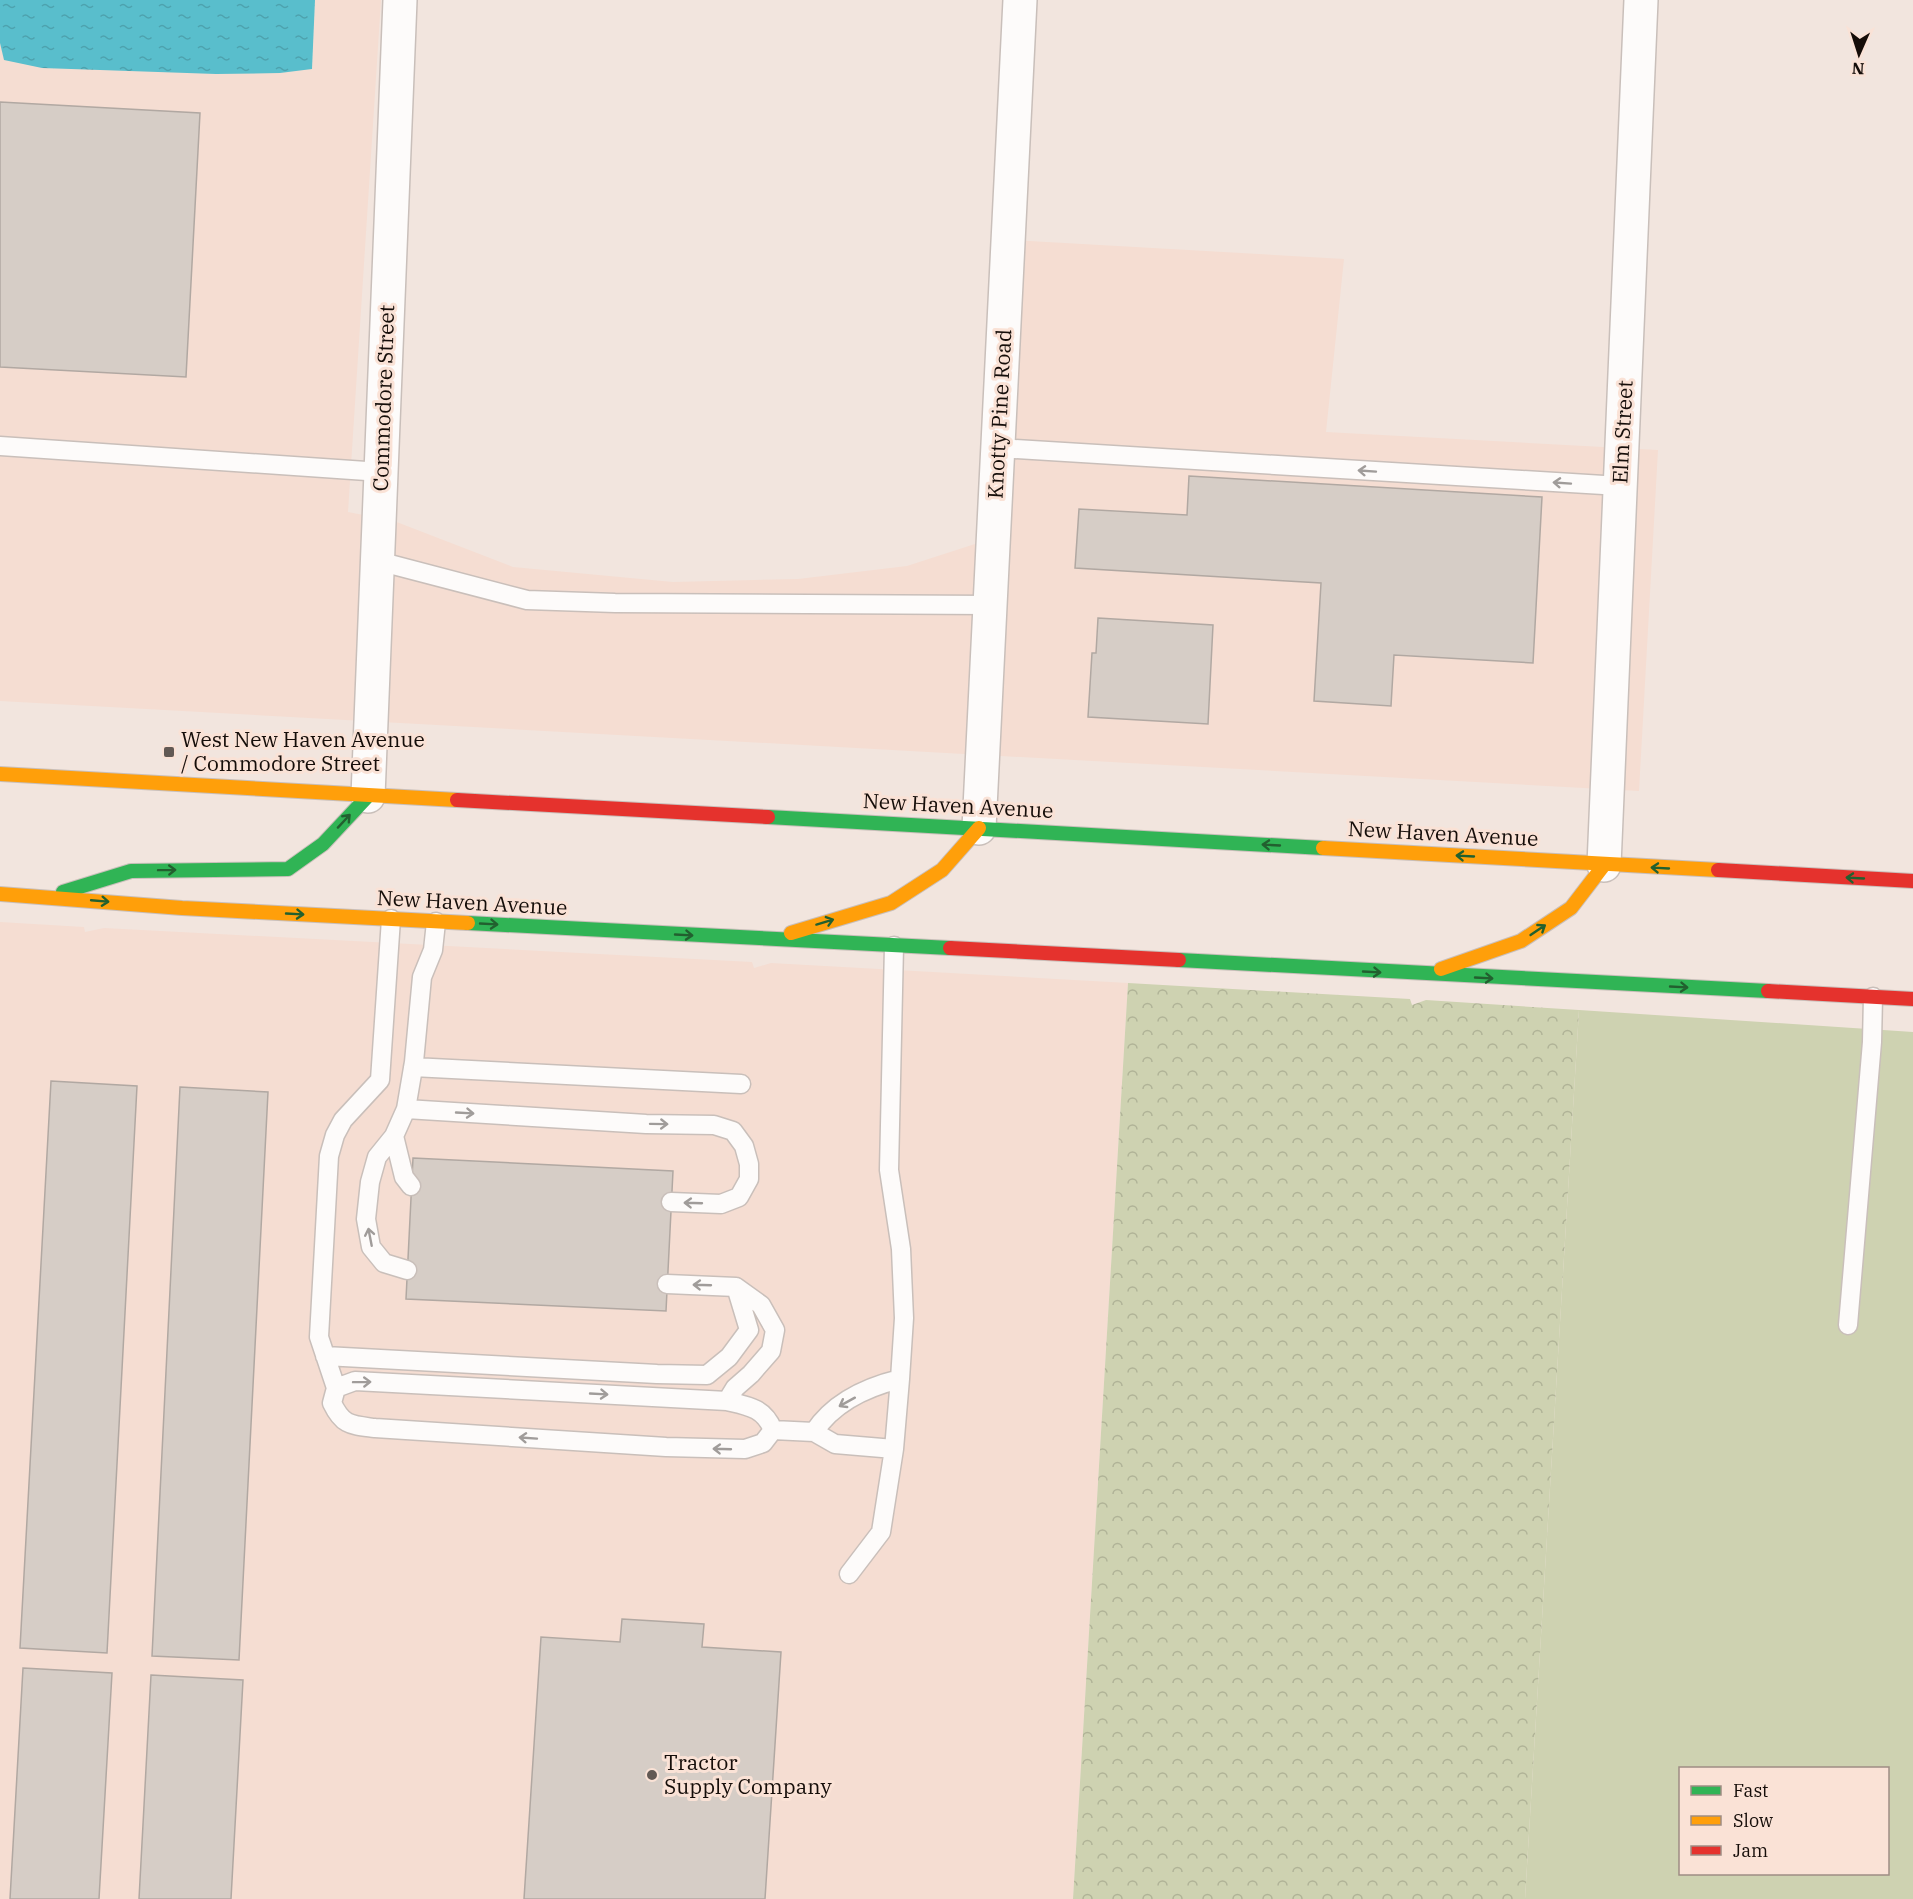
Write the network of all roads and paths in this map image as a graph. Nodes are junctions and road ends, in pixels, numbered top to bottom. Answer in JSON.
{"nodes":[{"id":1,"x":400,"y":0,"type":"edge"},
{"id":2,"x":1020,"y":0,"type":"edge"},
{"id":3,"x":1641,"y":0,"type":"edge"},
{"id":4,"x":0,"y":446,"type":"edge"},
{"id":5,"x":998,"y":448,"type":"junction"},
{"id":6,"x":381,"y":472,"type":"junction"},
{"id":7,"x":1620,"y":486,"type":"junction"},
{"id":8,"x":378,"y":561,"type":"junction"},
{"id":9,"x":990,"y":605,"type":"junction"},
{"id":10,"x":0,"y":774,"type":"edge"},
{"id":11,"x":150,"y":783,"type":"junction"},
{"id":12,"x":46,"y":790,"type":"dead end"},
{"id":13,"x":368,"y":796,"type":"junction"},
{"id":14,"x":979,"y":828,"type":"junction"},
{"id":15,"x":1604,"y":864,"type":"junction"},
{"id":16,"x":1913,"y":881,"type":"edge"},
{"id":17,"x":0,"y":894,"type":"edge"},
{"id":18,"x":50,"y":897,"type":"junction"},
{"id":19,"x":391,"y":919,"type":"junction"},
{"id":20,"x":436,"y":922,"type":"junction"},
{"id":21,"x":769,"y":939,"type":"junction"},
{"id":22,"x":894,"y":946,"type":"junction"},
{"id":23,"x":1426,"y":975,"type":"junction"},
{"id":24,"x":1873,"y":997,"type":"junction"},
{"id":25,"x":1913,"y":999,"type":"edge"},
{"id":26,"x":413,"y":1067,"type":"junction"},
{"id":27,"x":741,"y":1083,"type":"dead end"},
{"id":28,"x":406,"y":1109,"type":"junction"},
{"id":29,"x":394,"y":1136,"type":"junction"},
{"id":30,"x":411,"y":1186,"type":"dead end"},
{"id":31,"x":671,"y":1202,"type":"dead end"},
{"id":32,"x":407,"y":1270,"type":"dead end"},
{"id":33,"x":667,"y":1284,"type":"dead end"},
{"id":34,"x":736,"y":1287,"type":"junction"},
{"id":35,"x":1848,"y":1325,"type":"dead end"},
{"id":36,"x":325,"y":1356,"type":"junction"},
{"id":37,"x":900,"y":1379,"type":"junction"},
{"id":38,"x":336,"y":1388,"type":"junction"},
{"id":39,"x":727,"y":1401,"type":"junction"},
{"id":40,"x":773,"y":1430,"type":"junction"},
{"id":41,"x":814,"y":1432,"type":"junction"},
{"id":42,"x":894,"y":1449,"type":"junction"},
{"id":43,"x":849,"y":1574,"type":"dead end"}],
"edges":[{"from":1,"to":6,"type":"street","name":"Commodore Street"},
{"from":2,"to":5,"type":"street","name":"Knotty Pine Road"},
{"from":3,"to":7,"type":"street","name":"Elm Street"},
{"from":4,"to":6,"type":"lane"},
{"from":7,"to":5,"type":"lane","one_way":true},
{"from":5,"to":9,"type":"street","name":"Knotty Pine Road"},
{"from":6,"to":8,"type":"street","name":"Commodore Street"},
{"from":7,"to":15,"type":"street","name":"Elm Street"},
{"from":8,"to":9,"type":"lane"},
{"from":8,"to":13,"type":"street","name":"Commodore Street"},
{"from":9,"to":14,"type":"street","name":"Knotty Pine Road"},
{"from":10,"to":11,"type":"main road","name":"New Haven Avenue"},
{"from":11,"to":12,"type":"main road"},
{"from":11,"to":13,"type":"main road","name":"New Haven Avenue"},
{"from":13,"to":14,"type":"main road","name":"New Haven Avenue"},
{"from":18,"to":13,"type":"main road","one_way":true},
{"from":15,"to":14,"type":"main road","name":"New Haven Avenue","one_way":true},
{"from":21,"to":14,"type":"main road","one_way":true},
{"from":16,"to":15,"type":"main road","name":"New Haven Avenue","one_way":true},
{"from":23,"to":15,"type":"main road","one_way":true},
{"from":17,"to":18,"type":"main road","name":"New Haven Avenue"},
{"from":18,"to":19,"type":"main road","name":"New Haven Avenue","one_way":true},
{"from":19,"to":20,"type":"main road","name":"New Haven Avenue"},
{"from":19,"to":36,"type":"lane"},
{"from":20,"to":21,"type":"main road","name":"New Haven Avenue","one_way":true},
{"from":20,"to":26,"type":"lane"},
{"from":21,"to":22,"type":"main road","name":"New Haven Avenue"},
{"from":22,"to":23,"type":"main road","name":"New Haven Avenue","one_way":true},
{"from":22,"to":37,"type":"lane"},
{"from":23,"to":24,"type":"main road","name":"New Haven Avenue","one_way":true},
{"from":24,"to":25,"type":"main road","name":"New Haven Avenue"},
{"from":24,"to":35,"type":"lane"},
{"from":26,"to":27,"type":"lane"},
{"from":26,"to":28,"type":"lane"},
{"from":28,"to":29,"type":"lane"},
{"from":28,"to":31,"type":"lane","one_way":true},
{"from":29,"to":30,"type":"lane"},
{"from":32,"to":29,"type":"lane","one_way":true},
{"from":34,"to":33,"type":"lane","one_way":true},
{"from":34,"to":36,"type":"lane"},
{"from":34,"to":39,"type":"lane"},
{"from":36,"to":38,"type":"lane"},
{"from":37,"to":41,"type":"lane","one_way":true},
{"from":37,"to":42,"type":"lane"},
{"from":38,"to":39,"type":"lane","one_way":true},
{"from":40,"to":38,"type":"lane","one_way":true},
{"from":39,"to":40,"type":"lane"},
{"from":40,"to":41,"type":"lane"},
{"from":41,"to":42,"type":"lane"},
{"from":42,"to":43,"type":"lane"}]}
